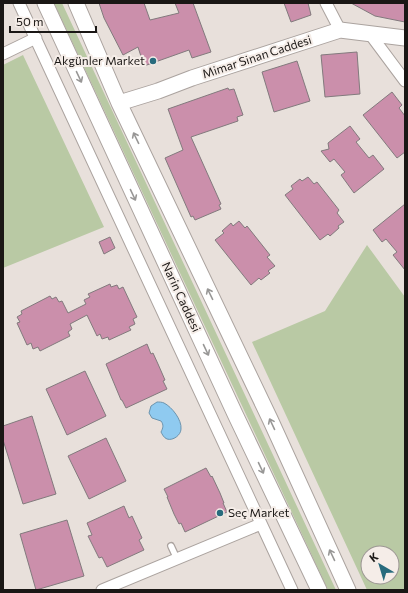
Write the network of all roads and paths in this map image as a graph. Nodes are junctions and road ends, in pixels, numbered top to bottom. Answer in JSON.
{"nodes":[{"id":1,"x":19,"y":3,"type":"edge"},
{"id":2,"x":45,"y":3,"type":"edge"},
{"id":3,"x":76,"y":3,"type":"edge"},
{"id":4,"x":326,"y":3,"type":"edge"},
{"id":5,"x":340,"y":30,"type":"junction"},
{"id":6,"x":370,"y":34,"type":"junction"},
{"id":7,"x":36,"y":38,"type":"junction"},
{"id":8,"x":401,"y":38,"type":"edge"},
{"id":9,"x":3,"y":54,"type":"edge"},
{"id":10,"x":405,"y":81,"type":"edge"},
{"id":11,"x":119,"y":103,"type":"junction"},
{"id":12,"x":261,"y":524,"type":"junction"},
{"id":13,"x":171,"y":546,"type":"dead end"},
{"id":14,"x":177,"y":559,"type":"junction"},
{"id":15,"x":102,"y":590,"type":"edge"},
{"id":16,"x":292,"y":590,"type":"edge"},
{"id":17,"x":319,"y":590,"type":"edge"},
{"id":18,"x":348,"y":590,"type":"edge"}],
"edges":[{"from":1,"to":7,"type":"street"},
{"from":2,"to":17,"type":"main road","name":"Narin Caddesi","one_way":true},
{"from":3,"to":11,"type":"main road"},
{"from":4,"to":5,"type":"street"},
{"from":5,"to":6,"type":"main road","name":"Mimar Sinan Caddesi"},
{"from":5,"to":11,"type":"main road","name":"Mimar Sinan Caddesi"},
{"from":6,"to":8,"type":"main road","name":"Mimar Sinan Caddesi"},
{"from":6,"to":10,"type":"street"},
{"from":7,"to":9,"type":"street"},
{"from":7,"to":12,"type":"street"},
{"from":18,"to":11,"type":"main road","one_way":true},
{"from":12,"to":14,"type":"street"},
{"from":12,"to":16,"type":"street"},
{"from":13,"to":14,"type":"lane"},
{"from":14,"to":15,"type":"street"}]}
